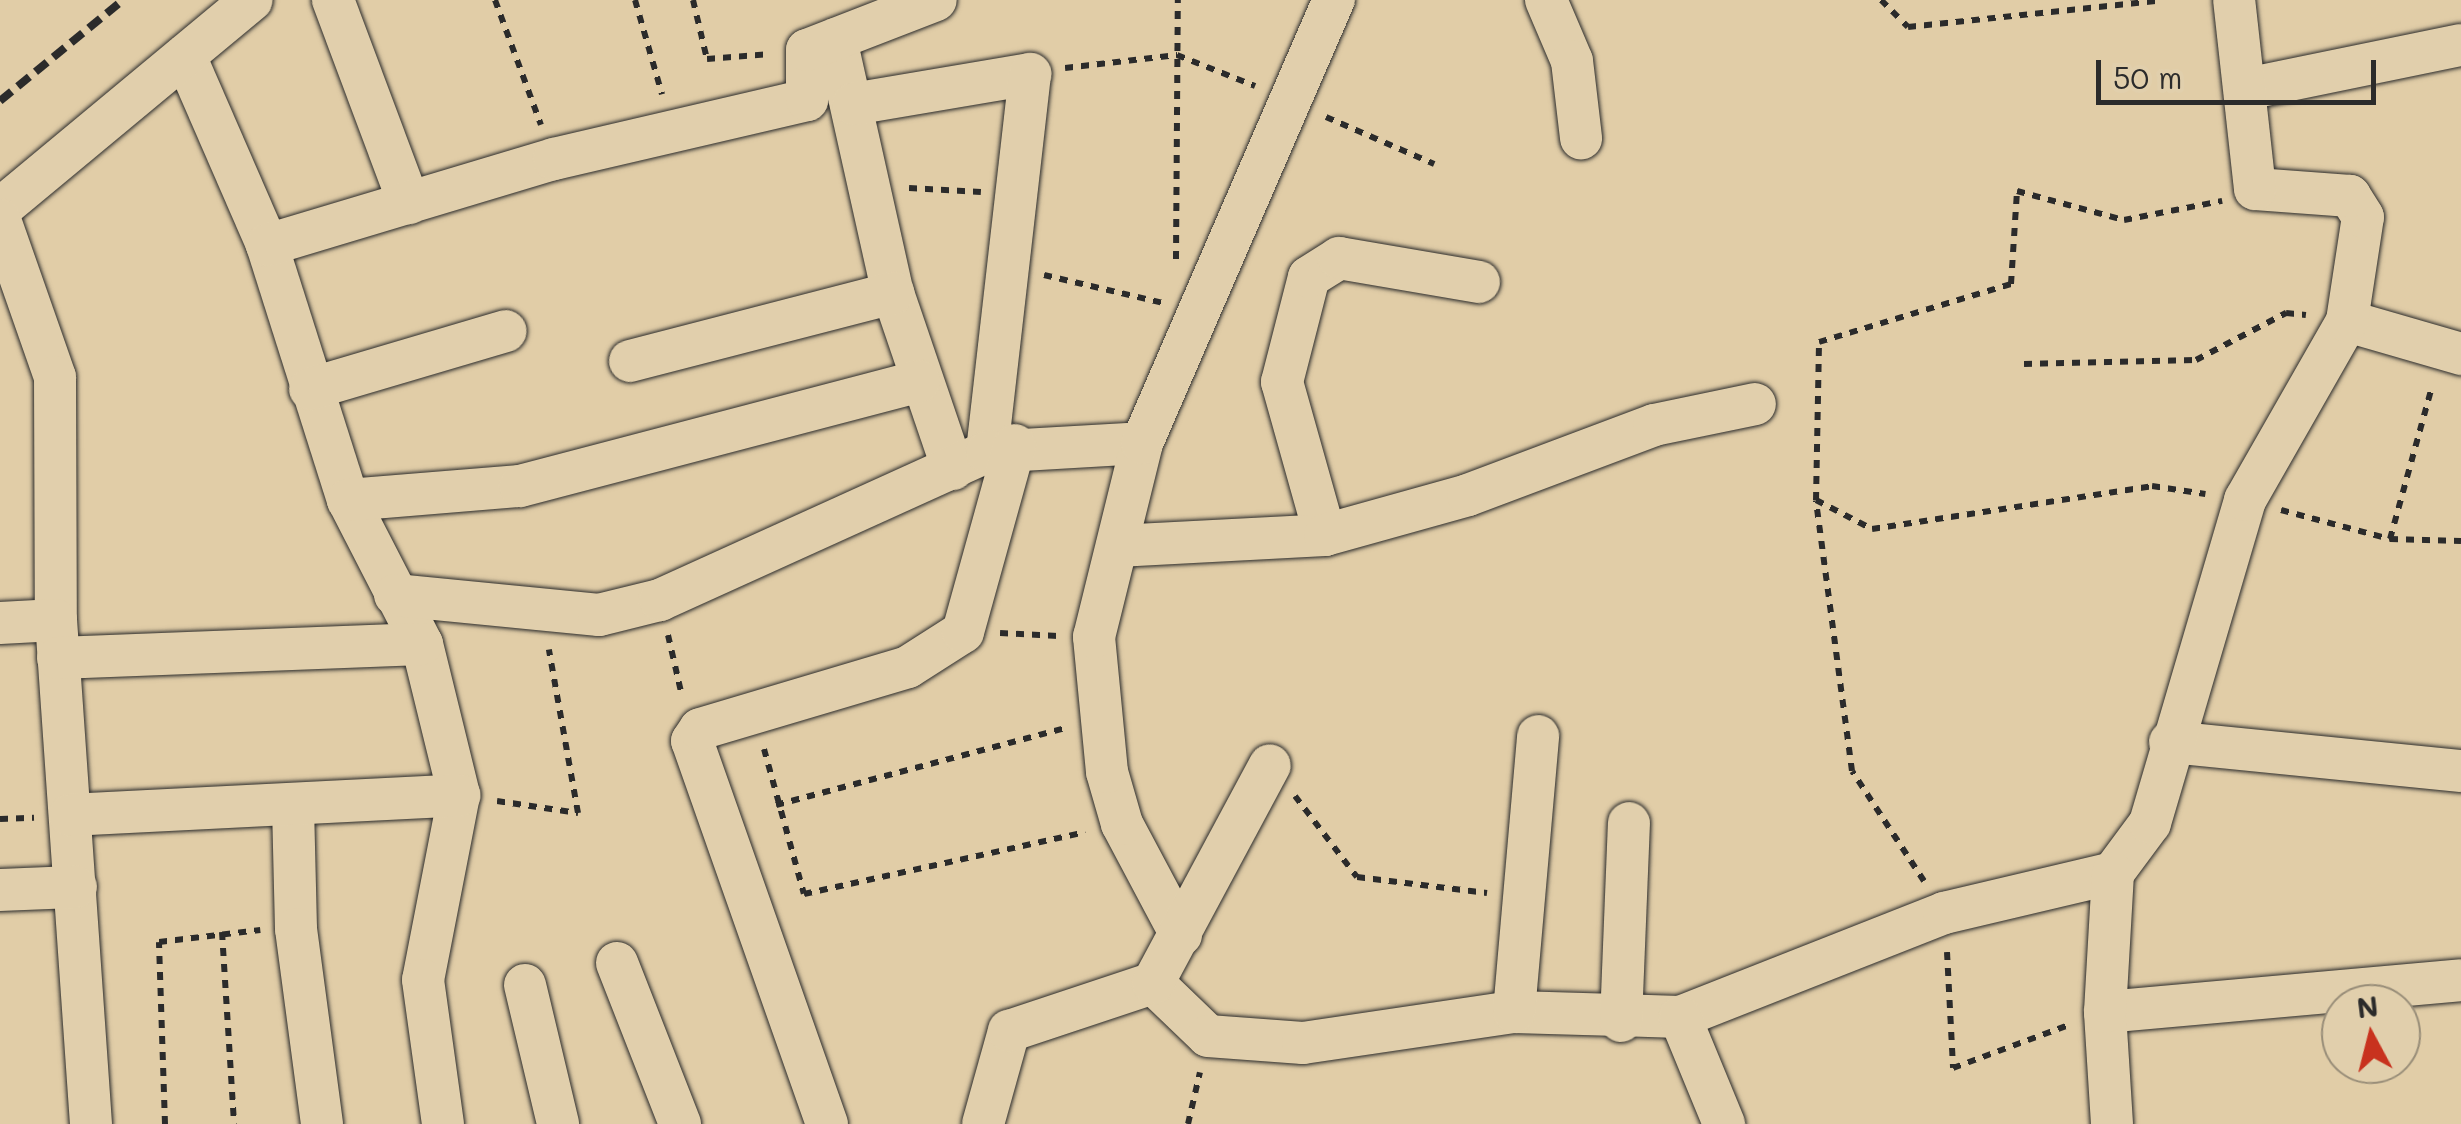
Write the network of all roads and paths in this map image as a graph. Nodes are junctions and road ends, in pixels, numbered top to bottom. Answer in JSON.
{"nodes":[{"id":1,"x":252,"y":0,"type":"edge"},
{"id":2,"x":334,"y":0,"type":"edge"},
{"id":3,"x":494,"y":0,"type":"edge"},
{"id":4,"x":635,"y":0,"type":"edge"},
{"id":5,"x":692,"y":0,"type":"edge"},
{"id":6,"x":1178,"y":0,"type":"edge"},
{"id":7,"x":1334,"y":0,"type":"edge"},
{"id":8,"x":1546,"y":0,"type":"edge"},
{"id":9,"x":1881,"y":0,"type":"edge"},
{"id":10,"x":2162,"y":0,"type":"edge"},
{"id":11,"x":2234,"y":0,"type":"edge"},
{"id":12,"x":911,"y":4,"type":"edge"},
{"id":13,"x":821,"y":45,"type":"junction"},
{"id":14,"x":2461,"y":45,"type":"edge"},
{"id":15,"x":1177,"y":54,"type":"junction"},
{"id":16,"x":185,"y":56,"type":"junction"},
{"id":17,"x":1029,"y":72,"type":"junction"},
{"id":18,"x":2246,"y":90,"type":"junction"},
{"id":19,"x":1288,"y":101,"type":"junction"},
{"id":20,"x":853,"y":104,"type":"junction"},
{"id":21,"x":672,"y":129,"type":"junction"},
{"id":22,"x":1581,"y":138,"type":"dead end"},
{"id":23,"x":554,"y":159,"type":"junction"},
{"id":24,"x":1434,"y":164,"type":"dead end"},
{"id":25,"x":872,"y":185,"type":"junction"},
{"id":26,"x":1015,"y":194,"type":"junction"},
{"id":27,"x":2262,"y":194,"type":"junction"},
{"id":28,"x":409,"y":203,"type":"junction"},
{"id":29,"x":0,"y":209,"type":"edge"},
{"id":30,"x":0,"y":220,"type":"edge"},
{"id":31,"x":267,"y":245,"type":"junction"},
{"id":32,"x":1176,"y":267,"type":"dead end"},
{"id":33,"x":1010,"y":268,"type":"junction"},
{"id":34,"x":1479,"y":282,"type":"dead end"},
{"id":35,"x":1176,"y":286,"type":"dead end"},
{"id":36,"x":893,"y":293,"type":"junction"},
{"id":37,"x":2347,"y":322,"type":"junction"},
{"id":38,"x":506,"y":331,"type":"dead end"},
{"id":39,"x":2452,"y":352,"type":"edge"},
{"id":40,"x":630,"y":360,"type":"dead end"},
{"id":41,"x":2024,"y":364,"type":"dead end"},
{"id":42,"x":919,"y":381,"type":"junction"},
{"id":43,"x":310,"y":388,"type":"junction"},
{"id":44,"x":1754,"y":404,"type":"dead end"},
{"id":45,"x":1142,"y":443,"type":"junction"},
{"id":46,"x":985,"y":456,"type":"junction"},
{"id":47,"x":348,"y":500,"type":"junction"},
{"id":48,"x":1816,"y":500,"type":"junction"},
{"id":49,"x":2245,"y":500,"type":"junction"},
{"id":50,"x":1324,"y":535,"type":"junction"},
{"id":51,"x":2390,"y":539,"type":"junction"},
{"id":52,"x":2461,"y":541,"type":"edge"},
{"id":53,"x":1117,"y":546,"type":"junction"},
{"id":54,"x":395,"y":595,"type":"junction"},
{"id":55,"x":660,"y":600,"type":"junction"},
{"id":56,"x":542,"y":610,"type":"junction"},
{"id":57,"x":0,"y":623,"type":"edge"},
{"id":58,"x":964,"y":632,"type":"junction"},
{"id":59,"x":1094,"y":637,"type":"junction"},
{"id":60,"x":57,"y":639,"type":"junction"},
{"id":61,"x":422,"y":644,"type":"junction"},
{"id":62,"x":756,"y":714,"type":"junction"},
{"id":63,"x":1097,"y":720,"type":"junction"},
{"id":64,"x":1538,"y":736,"type":"dead end"},
{"id":65,"x":692,"y":741,"type":"junction"},
{"id":66,"x":2170,"y":742,"type":"junction"},
{"id":67,"x":1270,"y":764,"type":"joint"},
{"id":68,"x":2461,"y":772,"type":"edge"},
{"id":69,"x":460,"y":795,"type":"junction"},
{"id":70,"x":776,"y":805,"type":"junction"},
{"id":71,"x":293,"y":806,"type":"junction"},
{"id":72,"x":70,"y":816,"type":"junction"},
{"id":73,"x":1122,"y":824,"type":"junction"},
{"id":74,"x":1629,"y":824,"type":"dead end"},
{"id":75,"x":2113,"y":873,"type":"junction"},
{"id":76,"x":76,"y":888,"type":"junction"},
{"id":77,"x":0,"y":890,"type":"edge"},
{"id":78,"x":1528,"y":898,"type":"junction"},
{"id":79,"x":1944,"y":912,"type":"junction"},
{"id":80,"x":1182,"y":935,"type":"junction"},
{"id":81,"x":617,"y":963,"type":"dead end"},
{"id":82,"x":2461,"y":980,"type":"edge"},
{"id":83,"x":1153,"y":984,"type":"junction"},
{"id":84,"x":525,"y":985,"type":"dead end"},
{"id":85,"x":1514,"y":1012,"type":"junction"},
{"id":86,"x":2105,"y":1012,"type":"junction"},
{"id":87,"x":1680,"y":1017,"type":"junction"},
{"id":88,"x":1621,"y":1021,"type":"junction"},
{"id":89,"x":1208,"y":1036,"type":"junction"},
{"id":90,"x":91,"y":1124,"type":"edge"},
{"id":91,"x":165,"y":1124,"type":"edge"},
{"id":92,"x":234,"y":1124,"type":"edge"},
{"id":93,"x":322,"y":1124,"type":"edge"},
{"id":94,"x":443,"y":1124,"type":"edge"},
{"id":95,"x":558,"y":1124,"type":"edge"},
{"id":96,"x":680,"y":1124,"type":"edge"},
{"id":97,"x":826,"y":1124,"type":"edge"},
{"id":98,"x":984,"y":1124,"type":"edge"},
{"id":99,"x":1188,"y":1124,"type":"edge"},
{"id":100,"x":1724,"y":1124,"type":"edge"},
{"id":101,"x":2112,"y":1124,"type":"edge"}],
"edges":[{"from":1,"to":16,"type":"street"},
{"from":2,"to":28,"type":"street"},
{"from":3,"to":23,"type":"path"},
{"from":4,"to":21,"type":"path"},
{"from":5,"to":13,"type":"path"},
{"from":6,"to":15,"type":"path"},
{"from":7,"to":19,"type":"street"},
{"from":8,"to":22,"type":"street"},
{"from":9,"to":10,"type":"path"},
{"from":11,"to":18,"type":"street"},
{"from":12,"to":13,"type":"street"},
{"from":13,"to":20,"type":"street"},
{"from":13,"to":21,"type":"street"},
{"from":14,"to":18,"type":"street"},
{"from":15,"to":17,"type":"path"},
{"from":15,"to":19,"type":"path"},
{"from":15,"to":32,"type":"path"},
{"from":16,"to":29,"type":"street"},
{"from":16,"to":31,"type":"street"},
{"from":17,"to":20,"type":"street"},
{"from":17,"to":26,"type":"street"},
{"from":18,"to":27,"type":"street"},
{"from":19,"to":24,"type":"path"},
{"from":19,"to":45,"type":"street"},
{"from":20,"to":25,"type":"street"},
{"from":21,"to":23,"type":"street"},
{"from":23,"to":28,"type":"street"},
{"from":25,"to":26,"type":"path"},
{"from":25,"to":36,"type":"street"},
{"from":26,"to":33,"type":"street"},
{"from":27,"to":37,"type":"street"},
{"from":27,"to":48,"type":"path"},
{"from":28,"to":31,"type":"street"},
{"from":30,"to":60,"type":"street"},
{"from":31,"to":43,"type":"street"},
{"from":33,"to":35,"type":"path"},
{"from":33,"to":46,"type":"street"},
{"from":34,"to":50,"type":"street"},
{"from":36,"to":40,"type":"street"},
{"from":36,"to":42,"type":"street"},
{"from":37,"to":39,"type":"street"},
{"from":37,"to":41,"type":"path"},
{"from":37,"to":49,"type":"street"},
{"from":38,"to":43,"type":"street"},
{"from":39,"to":51,"type":"path"},
{"from":42,"to":46,"type":"street"},
{"from":42,"to":47,"type":"street"},
{"from":43,"to":47,"type":"street"},
{"from":44,"to":50,"type":"street"},
{"from":45,"to":46,"type":"street"},
{"from":45,"to":53,"type":"street"},
{"from":46,"to":55,"type":"street"},
{"from":46,"to":58,"type":"street"},
{"from":47,"to":54,"type":"street"},
{"from":48,"to":49,"type":"path"},
{"from":48,"to":79,"type":"path"},
{"from":49,"to":51,"type":"path"},
{"from":49,"to":66,"type":"street"},
{"from":50,"to":53,"type":"street"},
{"from":51,"to":52,"type":"path"},
{"from":53,"to":59,"type":"street"},
{"from":54,"to":56,"type":"street"},
{"from":54,"to":61,"type":"street"},
{"from":55,"to":56,"type":"street"},
{"from":55,"to":65,"type":"path"},
{"from":56,"to":69,"type":"path"},
{"from":57,"to":60,"type":"street"},
{"from":58,"to":59,"type":"path"},
{"from":58,"to":62,"type":"street"},
{"from":59,"to":63,"type":"street"},
{"from":60,"to":61,"type":"street"},
{"from":60,"to":72,"type":"street"},
{"from":61,"to":69,"type":"street"},
{"from":62,"to":65,"type":"street"},
{"from":62,"to":70,"type":"path"},
{"from":63,"to":70,"type":"path"},
{"from":63,"to":73,"type":"street"},
{"from":64,"to":78,"type":"street"},
{"from":65,"to":97,"type":"street"},
{"from":66,"to":68,"type":"street"},
{"from":66,"to":75,"type":"street"},
{"from":67,"to":78,"type":"path"},
{"from":67,"to":80,"type":"street"},
{"from":69,"to":71,"type":"street"},
{"from":69,"to":94,"type":"street"},
{"from":70,"to":73,"type":"path"},
{"from":71,"to":72,"type":"street"},
{"from":71,"to":93,"type":"street"},
{"from":72,"to":76,"type":"street"},
{"from":73,"to":80,"type":"street"},
{"from":74,"to":88,"type":"street"},
{"from":75,"to":79,"type":"street"},
{"from":75,"to":86,"type":"street"},
{"from":76,"to":77,"type":"street"},
{"from":76,"to":90,"type":"street"},
{"from":78,"to":85,"type":"street"},
{"from":79,"to":86,"type":"path"},
{"from":79,"to":87,"type":"street"},
{"from":80,"to":83,"type":"street"},
{"from":81,"to":96,"type":"street"},
{"from":82,"to":86,"type":"street"},
{"from":83,"to":89,"type":"street"},
{"from":83,"to":98,"type":"street"},
{"from":84,"to":95,"type":"street"},
{"from":85,"to":88,"type":"street"},
{"from":85,"to":89,"type":"street"},
{"from":86,"to":101,"type":"street"},
{"from":87,"to":88,"type":"street"},
{"from":87,"to":100,"type":"street"},
{"from":89,"to":99,"type":"path"},
{"from":91,"to":92,"type":"path"}]}
